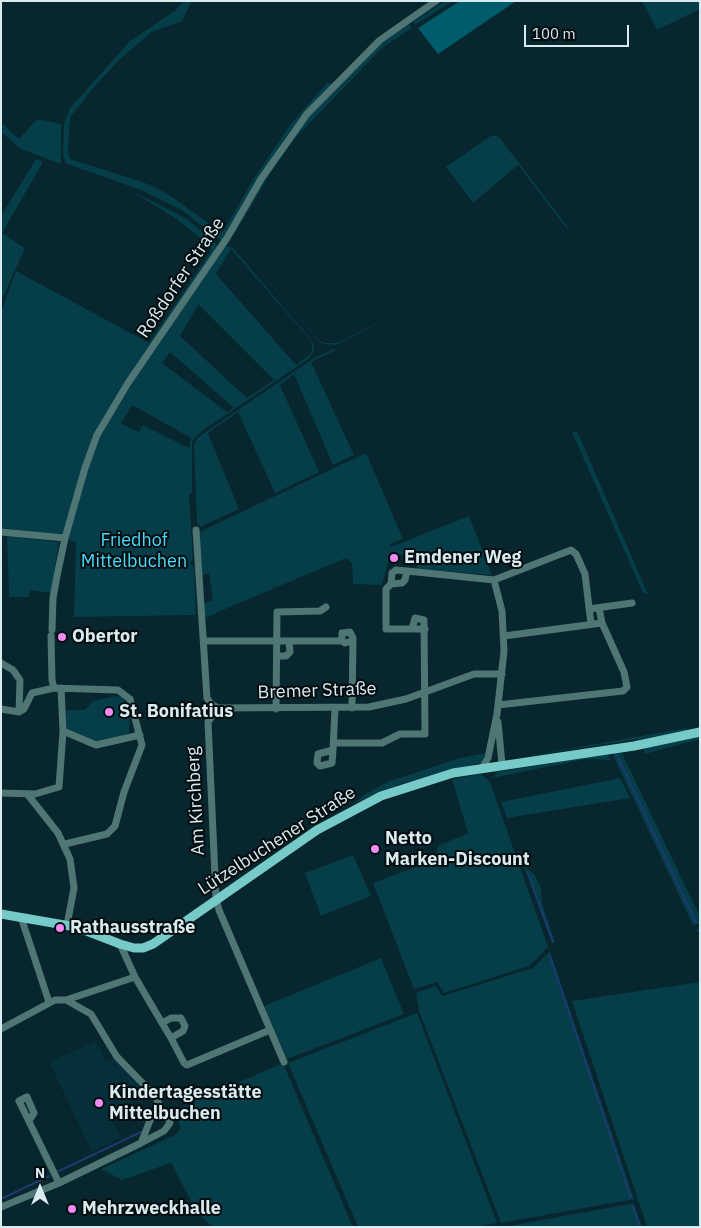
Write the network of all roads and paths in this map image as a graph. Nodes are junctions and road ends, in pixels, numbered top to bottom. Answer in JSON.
{"nodes":[{"id":1,"x":436,"y":1,"type":"edge"},
{"id":2,"x":196,"y":530,"type":"dead end"},
{"id":3,"x":1,"y":532,"type":"edge"},
{"id":4,"x":65,"y":538,"type":"junction"},
{"id":5,"x":407,"y":571,"type":"junction"},
{"id":6,"x":494,"y":580,"type":"junction"},
{"id":7,"x":391,"y":584,"type":"junction"},
{"id":8,"x":632,"y":603,"type":"dead end"},
{"id":9,"x":326,"y":606,"type":"dead end"},
{"id":10,"x":599,"y":608,"type":"junction"},
{"id":11,"x":589,"y":609,"type":"junction"},
{"id":12,"x":590,"y":624,"type":"junction"},
{"id":13,"x":602,"y":624,"type":"junction"},
{"id":14,"x":412,"y":629,"type":"junction"},
{"id":15,"x":425,"y":629,"type":"junction"},
{"id":16,"x":504,"y":636,"type":"junction"},
{"id":17,"x":204,"y":641,"type":"junction"},
{"id":18,"x":277,"y":641,"type":"junction"},
{"id":19,"x":289,"y":641,"type":"junction"},
{"id":20,"x":276,"y":656,"type":"junction"},
{"id":21,"x":1,"y":663,"type":"edge"},
{"id":22,"x":502,"y":674,"type":"junction"},
{"id":23,"x":58,"y":688,"type":"junction"},
{"id":24,"x":425,"y":691,"type":"junction"},
{"id":25,"x":498,"y":705,"type":"junction"},
{"id":26,"x":218,"y":708,"type":"junction"},
{"id":27,"x":352,"y":708,"type":"junction"},
{"id":28,"x":1,"y":709,"type":"edge"},
{"id":29,"x":276,"y":709,"type":"junction"},
{"id":30,"x":335,"y":709,"type":"junction"},
{"id":31,"x":19,"y":712,"type":"junction"},
{"id":32,"x":497,"y":714,"type":"junction"},
{"id":33,"x":63,"y":731,"type":"junction"},
{"id":34,"x":700,"y":732,"type":"edge"},
{"id":35,"x":140,"y":735,"type":"junction"},
{"id":36,"x":502,"y":764,"type":"junction"},
{"id":37,"x":482,"y":768,"type":"junction"},
{"id":38,"x":1,"y":793,"type":"edge"},
{"id":39,"x":28,"y":795,"type":"junction"},
{"id":40,"x":65,"y":844,"type":"junction"},
{"id":41,"x":216,"y":898,"type":"junction"},
{"id":42,"x":1,"y":914,"type":"edge"},
{"id":43,"x":21,"y":917,"type":"junction"},
{"id":44,"x":67,"y":925,"type":"junction"},
{"id":45,"x":120,"y":944,"type":"junction"},
{"id":46,"x":135,"y":978,"type":"junction"},
{"id":47,"x":66,"y":1000,"type":"junction"},
{"id":48,"x":50,"y":1002,"type":"junction"},
{"id":49,"x":162,"y":1024,"type":"junction"},
{"id":50,"x":1,"y":1029,"type":"edge"},
{"id":51,"x":270,"y":1030,"type":"junction"},
{"id":52,"x":171,"y":1038,"type":"junction"},
{"id":53,"x":284,"y":1062,"type":"dead end"},
{"id":54,"x":162,"y":1112,"type":"junction"},
{"id":55,"x":29,"y":1120,"type":"dead end"},
{"id":56,"x":141,"y":1143,"type":"junction"},
{"id":57,"x":59,"y":1182,"type":"junction"},
{"id":58,"x":1,"y":1207,"type":"edge"}],
"edges":[{"from":1,"to":4,"type":"street","name":"Roßdorfer Straße"},
{"from":2,"to":17,"type":"street"},
{"from":3,"to":4,"type":"street"},
{"from":4,"to":23,"type":"street","name":"Roßdorfer Straße"},
{"from":5,"to":6,"type":"street"},
{"from":5,"to":7,"type":"street"},
{"from":5,"to":7,"type":"street"},
{"from":6,"to":11,"type":"street"},
{"from":6,"to":16,"type":"street"},
{"from":7,"to":14,"type":"street"},
{"from":8,"to":10,"type":"street"},
{"from":9,"to":18,"type":"street"},
{"from":10,"to":11,"type":"street"},
{"from":10,"to":13,"type":"street"},
{"from":11,"to":12,"type":"street"},
{"from":12,"to":13,"type":"street"},
{"from":12,"to":16,"type":"street"},
{"from":13,"to":25,"type":"street"},
{"from":14,"to":15,"type":"street"},
{"from":14,"to":15,"type":"street"},
{"from":15,"to":24,"type":"street"},
{"from":16,"to":22,"type":"street"},
{"from":17,"to":18,"type":"street"},
{"from":17,"to":26,"type":"street"},
{"from":18,"to":19,"type":"street"},
{"from":18,"to":20,"type":"street"},
{"from":19,"to":20,"type":"street"},
{"from":19,"to":27,"type":"street"},
{"from":20,"to":29,"type":"street"},
{"from":21,"to":31,"type":"street"},
{"from":22,"to":24,"type":"street","name":"Bremer Straße"},
{"from":22,"to":25,"type":"street"},
{"from":23,"to":31,"type":"street"},
{"from":23,"to":33,"type":"street","name":"Roßdorfer Straße"},
{"from":23,"to":35,"type":"street"},
{"from":24,"to":27,"type":"street","name":"Bremer Straße"},
{"from":24,"to":30,"type":"street"},
{"from":25,"to":32,"type":"street"},
{"from":26,"to":29,"type":"street","name":"Bremer Straße"},
{"from":26,"to":41,"type":"street","name":"Am Kirchberg"},
{"from":27,"to":30,"type":"street","name":"Bremer Straße"},
{"from":28,"to":31,"type":"street"},
{"from":29,"to":30,"type":"street","name":"Bremer Straße"},
{"from":32,"to":36,"type":"street"},
{"from":32,"to":37,"type":"street"},
{"from":33,"to":35,"type":"street"},
{"from":33,"to":39,"type":"street","name":"Roßdorfer Straße"},
{"from":34,"to":36,"type":"main road","name":"Lützelbuchener Straße"},
{"from":35,"to":40,"type":"street"},
{"from":36,"to":37,"type":"main road","name":"Lützelbuchener Straße"},
{"from":37,"to":41,"type":"main road","name":"Lützelbuchener Straße"},
{"from":38,"to":39,"type":"street"},
{"from":39,"to":40,"type":"street"},
{"from":40,"to":44,"type":"street"},
{"from":41,"to":45,"type":"main road","name":"Lützelbuchener Straße"},
{"from":41,"to":51,"type":"street","name":"Am Kirchberg"},
{"from":42,"to":43,"type":"main road","name":"Lützelbuchener Straße"},
{"from":43,"to":44,"type":"main road","name":"Lützelbuchener Straße"},
{"from":43,"to":48,"type":"street"},
{"from":44,"to":45,"type":"main road","name":"Lützelbuchener Straße"},
{"from":45,"to":46,"type":"street"},
{"from":46,"to":47,"type":"street"},
{"from":46,"to":49,"type":"street"},
{"from":47,"to":48,"type":"street"},
{"from":47,"to":54,"type":"street"},
{"from":48,"to":50,"type":"street"},
{"from":49,"to":52,"type":"street"},
{"from":49,"to":52,"type":"street"},
{"from":51,"to":52,"type":"street"},
{"from":51,"to":53,"type":"street","name":"Am Kirchberg"},
{"from":54,"to":56,"type":"street"},
{"from":54,"to":56,"type":"street"},
{"from":55,"to":57,"type":"street"},
{"from":56,"to":57,"type":"street"},
{"from":57,"to":58,"type":"street"}]}
